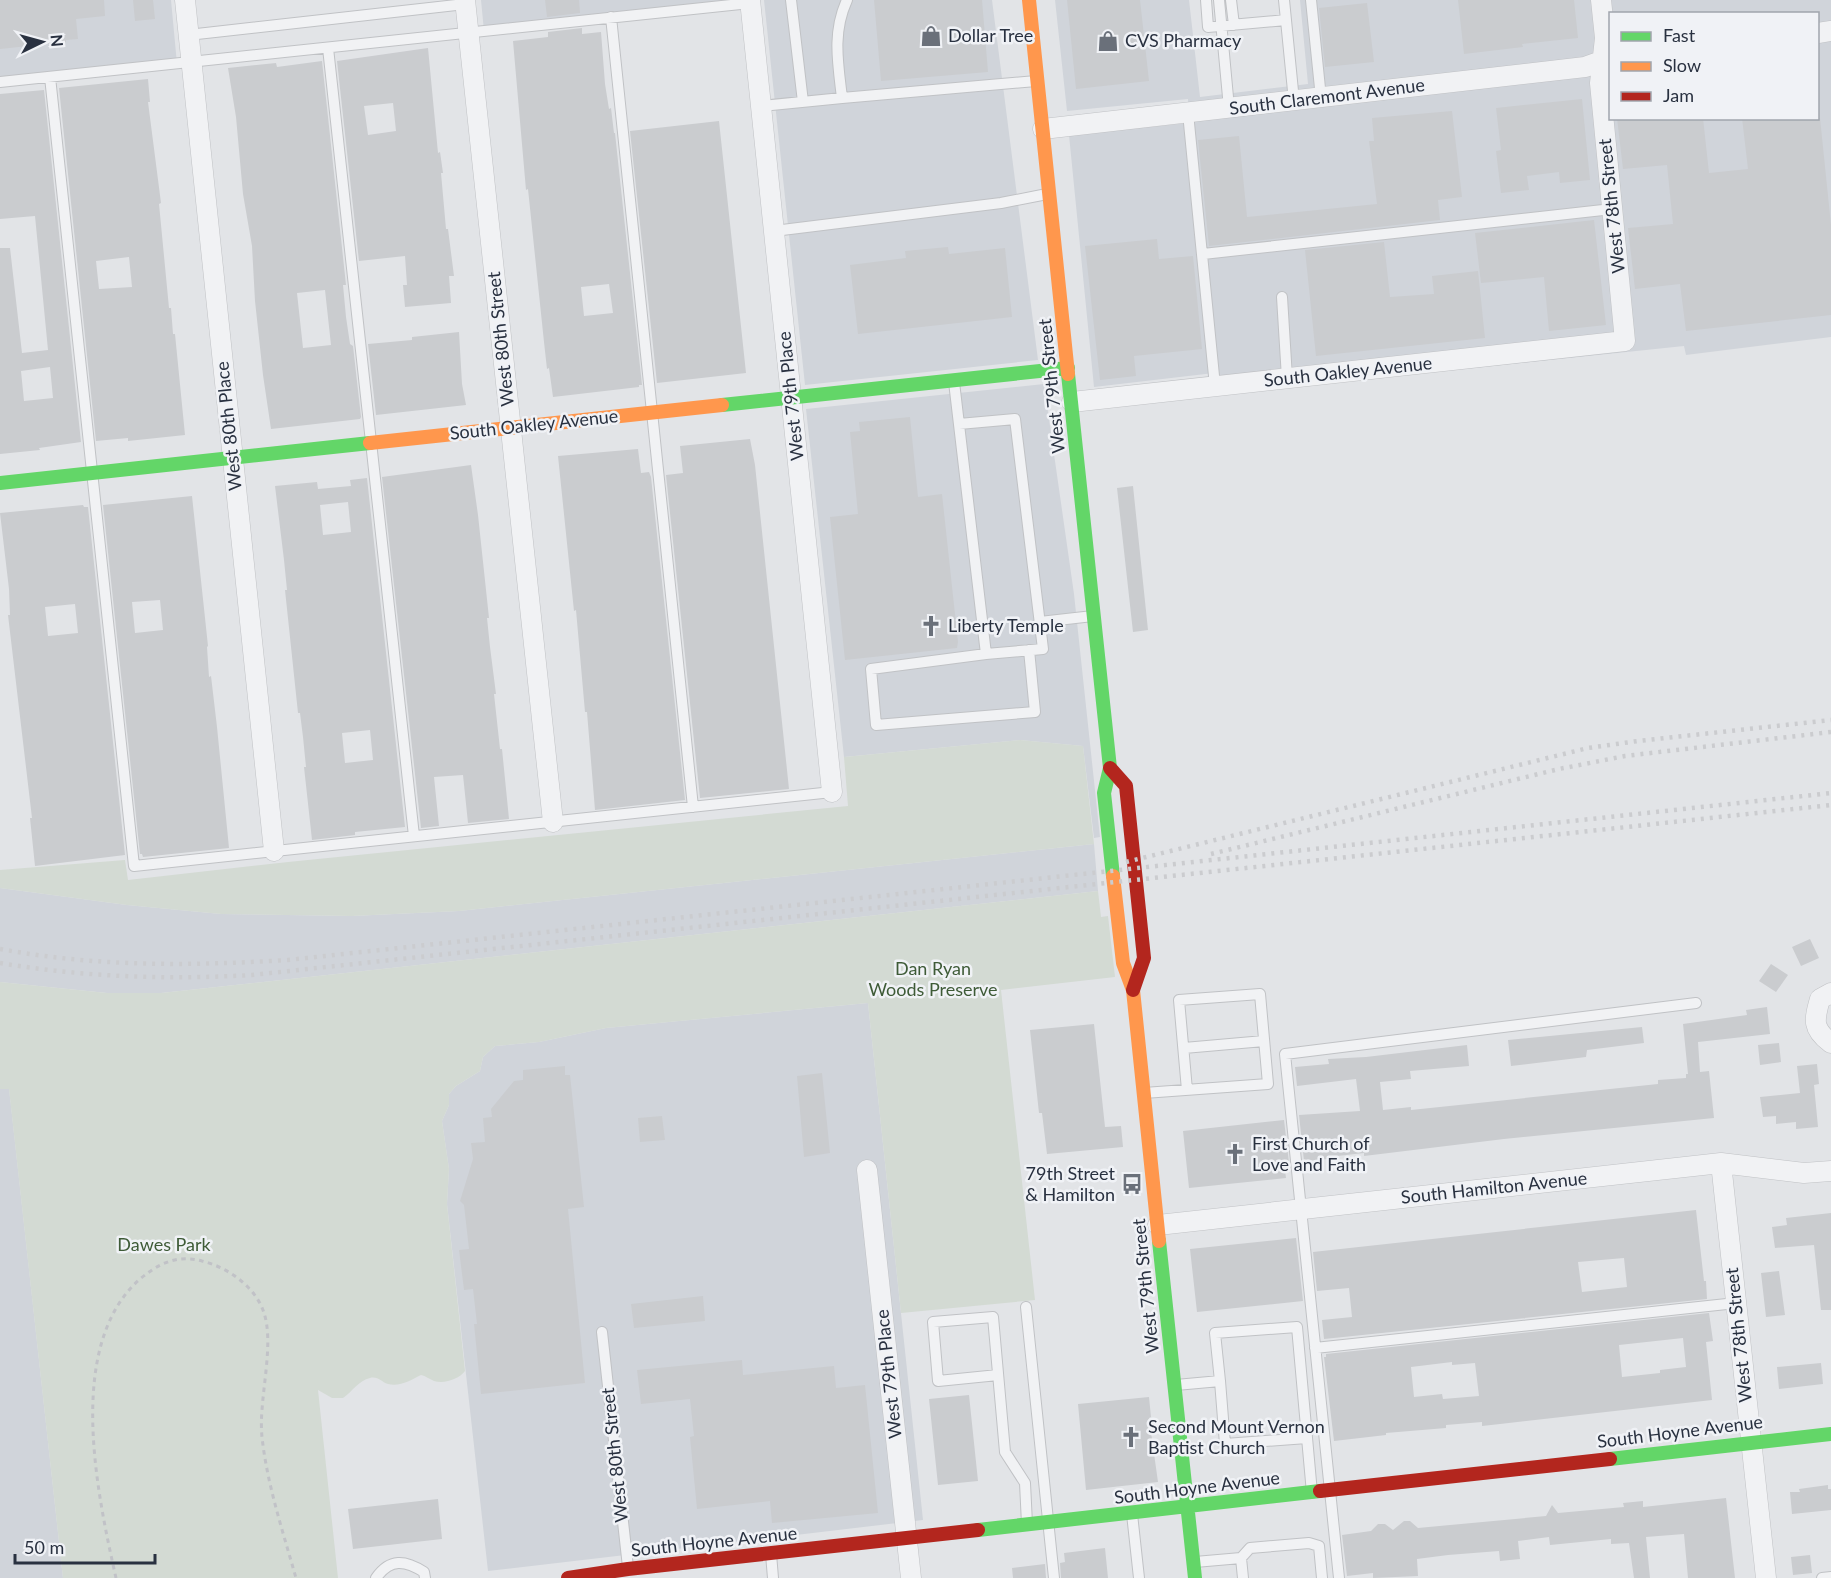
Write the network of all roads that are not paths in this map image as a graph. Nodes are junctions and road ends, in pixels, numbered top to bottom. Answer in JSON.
{"nodes":[{"id":1,"x":185,"y":0,"type":"edge"},
{"id":2,"x":791,"y":0,"type":"edge"},
{"id":3,"x":847,"y":0,"type":"edge"},
{"id":4,"x":1029,"y":0,"type":"edge"},
{"id":5,"x":1206,"y":0,"type":"edge"},
{"id":6,"x":1219,"y":0,"type":"edge"},
{"id":7,"x":1231,"y":0,"type":"edge"},
{"id":8,"x":1284,"y":0,"type":"edge"},
{"id":9,"x":1311,"y":0,"type":"edge"},
{"id":10,"x":1601,"y":0,"type":"edge"},
{"id":11,"x":750,"y":1,"type":"edge"},
{"id":12,"x":465,"y":2,"type":"edge"},
{"id":13,"x":610,"y":17,"type":"junction"},
{"id":14,"x":1286,"y":20,"type":"junction"},
{"id":15,"x":1234,"y":25,"type":"junction"},
{"id":16,"x":1221,"y":26,"type":"junction"},
{"id":17,"x":468,"y":33,"type":"junction"},
{"id":18,"x":188,"y":35,"type":"junction"},
{"id":19,"x":328,"y":48,"type":"junction"},
{"id":20,"x":1607,"y":60,"type":"edge"},
{"id":21,"x":191,"y":62,"type":"junction"},
{"id":22,"x":50,"y":77,"type":"junction"},
{"id":23,"x":1038,"y":81,"type":"junction"},
{"id":24,"x":0,"y":82,"type":"edge"},
{"id":25,"x":842,"y":98,"type":"junction"},
{"id":26,"x":1321,"y":98,"type":"junction"},
{"id":27,"x":1294,"y":101,"type":"junction"},
{"id":28,"x":803,"y":102,"type":"junction"},
{"id":29,"x":761,"y":106,"type":"junction"},
{"id":30,"x":1229,"y":108,"type":"junction"},
{"id":31,"x":1188,"y":113,"type":"junction"},
{"id":32,"x":1043,"y":129,"type":"junction"},
{"id":33,"x":1050,"y":194,"type":"junction"},
{"id":34,"x":1612,"y":209,"type":"junction"},
{"id":35,"x":774,"y":231,"type":"junction"},
{"id":36,"x":1203,"y":254,"type":"junction"},
{"id":37,"x":1282,"y":297,"type":"dead end"},
{"id":38,"x":1625,"y":341,"type":"joint"},
{"id":39,"x":1068,"y":368,"type":"junction"},
{"id":40,"x":1287,"y":378,"type":"junction"},
{"id":41,"x":954,"y":380,"type":"junction"},
{"id":42,"x":1215,"y":386,"type":"junction"},
{"id":43,"x":791,"y":397,"type":"junction"},
{"id":44,"x":1072,"y":402,"type":"junction"},
{"id":45,"x":652,"y":412,"type":"junction"},
{"id":46,"x":959,"y":424,"type":"junction"},
{"id":47,"x":510,"y":428,"type":"junction"},
{"id":48,"x":371,"y":443,"type":"junction"},
{"id":49,"x":232,"y":458,"type":"junction"},
{"id":50,"x":92,"y":473,"type":"junction"},
{"id":51,"x":0,"y":483,"type":"edge"},
{"id":52,"x":1094,"y":616,"type":"junction"},
{"id":53,"x":1040,"y":622,"type":"junction"},
{"id":54,"x":1029,"y":650,"type":"junction"},
{"id":55,"x":986,"y":654,"type":"junction"},
{"id":56,"x":1110,"y":768,"type":"junction"},
{"id":57,"x":832,"y":792,"type":"joint"},
{"id":58,"x":693,"y":807,"type":"junction"},
{"id":59,"x":552,"y":822,"type":"junction"},
{"id":60,"x":414,"y":836,"type":"junction"},
{"id":61,"x":274,"y":851,"type":"junction"},
{"id":62,"x":1133,"y":990,"type":"junction"},
{"id":63,"x":1831,"y":993,"type":"edge"},
{"id":64,"x":1696,"y":1003,"type":"dead end"},
{"id":65,"x":1264,"y":1041,"type":"junction"},
{"id":66,"x":1831,"y":1043,"type":"edge"},
{"id":67,"x":1184,"y":1048,"type":"junction"},
{"id":68,"x":1187,"y":1090,"type":"junction"},
{"id":69,"x":1144,"y":1094,"type":"junction"},
{"id":70,"x":1721,"y":1163,"type":"junction"},
{"id":71,"x":867,"y":1170,"type":"dead end"},
{"id":72,"x":1831,"y":1171,"type":"edge"},
{"id":73,"x":1301,"y":1209,"type":"junction"},
{"id":74,"x":1158,"y":1225,"type":"junction"},
{"id":75,"x":1736,"y":1303,"type":"junction"},
{"id":76,"x":1026,"y":1307,"type":"dead end"},
{"id":77,"x":602,"y":1332,"type":"dead end"},
{"id":78,"x":1315,"y":1348,"type":"junction"},
{"id":79,"x":999,"y":1375,"type":"junction"},
{"id":80,"x":1220,"y":1381,"type":"junction"},
{"id":81,"x":1174,"y":1385,"type":"junction"},
{"id":82,"x":1831,"y":1434,"type":"edge"},
{"id":83,"x":1307,"y":1438,"type":"junction"},
{"id":84,"x":1750,"y":1442,"type":"junction"},
{"id":85,"x":1330,"y":1491,"type":"junction"},
{"id":86,"x":1312,"y":1493,"type":"junction"},
{"id":87,"x":1187,"y":1507,"type":"junction"},
{"id":88,"x":1132,"y":1514,"type":"junction"},
{"id":89,"x":1048,"y":1523,"type":"junction"},
{"id":90,"x":1028,"y":1525,"type":"junction"},
{"id":91,"x":907,"y":1538,"type":"junction"},
{"id":92,"x":770,"y":1554,"type":"junction"},
{"id":93,"x":1241,"y":1558,"type":"junction"},
{"id":94,"x":1193,"y":1562,"type":"junction"},
{"id":95,"x":629,"y":1574,"type":"edge"},
{"id":96,"x":1831,"y":1577,"type":"edge"},
{"id":97,"x":376,"y":1578,"type":"edge"},
{"id":98,"x":425,"y":1578,"type":"edge"},
{"id":99,"x":568,"y":1578,"type":"edge"},
{"id":100,"x":773,"y":1578,"type":"edge"},
{"id":101,"x":911,"y":1578,"type":"edge"},
{"id":102,"x":1054,"y":1578,"type":"edge"},
{"id":103,"x":1139,"y":1578,"type":"edge"},
{"id":104,"x":1195,"y":1578,"type":"edge"},
{"id":105,"x":1243,"y":1578,"type":"edge"},
{"id":106,"x":1322,"y":1578,"type":"edge"},
{"id":107,"x":1339,"y":1578,"type":"edge"},
{"id":108,"x":1766,"y":1578,"type":"edge"},
{"id":109,"x":1822,"y":1578,"type":"edge"}],
"edges":[{"from":1,"to":18,"type":"street","name":"West 80th Place"},
{"from":2,"to":28,"type":"lane"},
{"from":3,"to":25,"type":"lane"},
{"from":4,"to":23,"type":"street","name":"West 79th Street"},
{"from":5,"to":16,"type":"lane"},
{"from":6,"to":16,"type":"lane"},
{"from":7,"to":15,"type":"lane"},
{"from":8,"to":14,"type":"lane"},
{"from":9,"to":26,"type":"lane"},
{"from":10,"to":20,"type":"street","name":"West 78th Street"},
{"from":11,"to":13,"type":"lane"},
{"from":11,"to":29,"type":"street","name":"West 79th Place"},
{"from":12,"to":17,"type":"street","name":"West 80th Street"},
{"from":12,"to":18,"type":"lane"},
{"from":13,"to":17,"type":"lane"},
{"from":13,"to":45,"type":"lane"},
{"from":14,"to":15,"type":"lane"},
{"from":14,"to":27,"type":"lane"},
{"from":15,"to":16,"type":"lane"},
{"from":16,"to":30,"type":"lane"},
{"from":17,"to":19,"type":"lane"},
{"from":17,"to":47,"type":"street","name":"West 80th Street"},
{"from":18,"to":21,"type":"street","name":"West 80th Place"},
{"from":19,"to":21,"type":"lane"},
{"from":19,"to":48,"type":"lane"},
{"from":20,"to":26,"type":"street","name":"South Claremont Avenue"},
{"from":20,"to":34,"type":"street","name":"West 78th Street"},
{"from":21,"to":22,"type":"lane"},
{"from":21,"to":49,"type":"street","name":"West 80th Place"},
{"from":22,"to":24,"type":"lane"},
{"from":22,"to":50,"type":"lane"},
{"from":23,"to":25,"type":"lane"},
{"from":23,"to":32,"type":"street","name":"West 79th Street"},
{"from":25,"to":28,"type":"lane"},
{"from":26,"to":27,"type":"street","name":"South Claremont Avenue"},
{"from":27,"to":30,"type":"street","name":"South Claremont Avenue"},
{"from":28,"to":29,"type":"lane"},
{"from":29,"to":35,"type":"street","name":"West 79th Place"},
{"from":30,"to":31,"type":"street","name":"South Claremont Avenue"},
{"from":31,"to":32,"type":"street","name":"South Claremont Avenue"},
{"from":31,"to":36,"type":"lane"},
{"from":32,"to":33,"type":"street","name":"West 79th Street"},
{"from":33,"to":35,"type":"lane"},
{"from":33,"to":39,"type":"street","name":"West 79th Street"},
{"from":34,"to":36,"type":"lane"},
{"from":34,"to":38,"type":"street","name":"West 78th Street"},
{"from":35,"to":43,"type":"street","name":"West 79th Place"},
{"from":36,"to":42,"type":"lane"},
{"from":37,"to":40,"type":"lane"},
{"from":38,"to":40,"type":"street","name":"South Oakley Avenue"},
{"from":39,"to":41,"type":"street","name":"South Oakley Avenue"},
{"from":39,"to":44,"type":"street","name":"West 79th Street"},
{"from":40,"to":42,"type":"street","name":"South Oakley Avenue"},
{"from":41,"to":43,"type":"street","name":"South Oakley Avenue"},
{"from":41,"to":46,"type":"lane"},
{"from":42,"to":44,"type":"street","name":"South Oakley Avenue"},
{"from":43,"to":45,"type":"street","name":"South Oakley Avenue"},
{"from":43,"to":57,"type":"street","name":"West 79th Place"},
{"from":44,"to":52,"type":"street","name":"West 79th Street"},
{"from":45,"to":47,"type":"street","name":"South Oakley Avenue"},
{"from":45,"to":58,"type":"lane"},
{"from":46,"to":53,"type":"lane"},
{"from":46,"to":55,"type":"lane"},
{"from":47,"to":48,"type":"street","name":"South Oakley Avenue"},
{"from":47,"to":59,"type":"street","name":"West 80th Street"},
{"from":48,"to":49,"type":"street","name":"South Oakley Avenue"},
{"from":48,"to":60,"type":"lane"},
{"from":49,"to":50,"type":"street","name":"South Oakley Avenue"},
{"from":49,"to":61,"type":"street","name":"West 80th Place"},
{"from":50,"to":51,"type":"street","name":"South Oakley Avenue"},
{"from":50,"to":61,"type":"lane"},
{"from":52,"to":53,"type":"lane"},
{"from":52,"to":56,"type":"street","name":"West 79th Street"},
{"from":53,"to":54,"type":"lane"},
{"from":54,"to":55,"type":"lane"},
{"from":54,"to":55,"type":"lane"},
{"from":56,"to":62,"type":"street","name":"West 79th Street"},
{"from":56,"to":62,"type":"street","name":"West 79th Street"},
{"from":57,"to":58,"type":"lane"},
{"from":58,"to":59,"type":"lane"},
{"from":59,"to":60,"type":"lane"},
{"from":60,"to":61,"type":"lane"},
{"from":62,"to":69,"type":"street","name":"West 79th Street"},
{"from":63,"to":66,"type":"street"},
{"from":64,"to":73,"type":"lane"},
{"from":65,"to":67,"type":"lane"},
{"from":65,"to":67,"type":"lane"},
{"from":65,"to":68,"type":"lane"},
{"from":67,"to":68,"type":"lane"},
{"from":68,"to":69,"type":"lane"},
{"from":69,"to":74,"type":"street","name":"West 79th Street"},
{"from":70,"to":72,"type":"street","name":"South Hamilton Avenue"},
{"from":70,"to":73,"type":"street","name":"South Hamilton Avenue"},
{"from":70,"to":75,"type":"street","name":"West 78th Street"},
{"from":71,"to":91,"type":"street","name":"West 79th Place"},
{"from":73,"to":74,"type":"street","name":"South Hamilton Avenue"},
{"from":73,"to":78,"type":"lane"},
{"from":74,"to":81,"type":"street","name":"West 79th Street"},
{"from":75,"to":78,"type":"lane"},
{"from":75,"to":84,"type":"street","name":"West 78th Street"},
{"from":76,"to":89,"type":"lane"},
{"from":77,"to":95,"type":"lane","name":"West 80th Street"},
{"from":78,"to":85,"type":"lane"},
{"from":79,"to":79,"type":"lane"},
{"from":79,"to":90,"type":"lane"},
{"from":80,"to":81,"type":"lane"},
{"from":80,"to":83,"type":"lane"},
{"from":80,"to":83,"type":"lane"},
{"from":81,"to":87,"type":"street","name":"West 79th Street"},
{"from":82,"to":84,"type":"street","name":"South Hoyne Avenue"},
{"from":83,"to":86,"type":"lane"},
{"from":84,"to":85,"type":"street","name":"South Hoyne Avenue"},
{"from":84,"to":108,"type":"street","name":"West 78th Street"},
{"from":85,"to":86,"type":"street","name":"South Hoyne Avenue"},
{"from":85,"to":107,"type":"lane"},
{"from":86,"to":87,"type":"street","name":"South Hoyne Avenue"},
{"from":87,"to":88,"type":"street","name":"South Hoyne Avenue"},
{"from":87,"to":94,"type":"street","name":"West 79th Street"},
{"from":88,"to":89,"type":"street","name":"South Hoyne Avenue"},
{"from":88,"to":103,"type":"lane"},
{"from":89,"to":90,"type":"street","name":"South Hoyne Avenue"},
{"from":89,"to":102,"type":"lane"},
{"from":90,"to":91,"type":"street","name":"South Hoyne Avenue"},
{"from":91,"to":92,"type":"street","name":"South Hoyne Avenue"},
{"from":91,"to":101,"type":"street","name":"West 79th Place"},
{"from":92,"to":95,"type":"street","name":"South Hoyne Avenue"},
{"from":92,"to":100,"type":"lane"},
{"from":93,"to":94,"type":"lane"},
{"from":93,"to":105,"type":"lane"},
{"from":93,"to":106,"type":"lane"},
{"from":94,"to":104,"type":"street","name":"West 79th Street"},
{"from":95,"to":99,"type":"street","name":"South Hoyne Avenue"},
{"from":96,"to":109,"type":"lane"},
{"from":97,"to":98,"type":"lane"}]}
